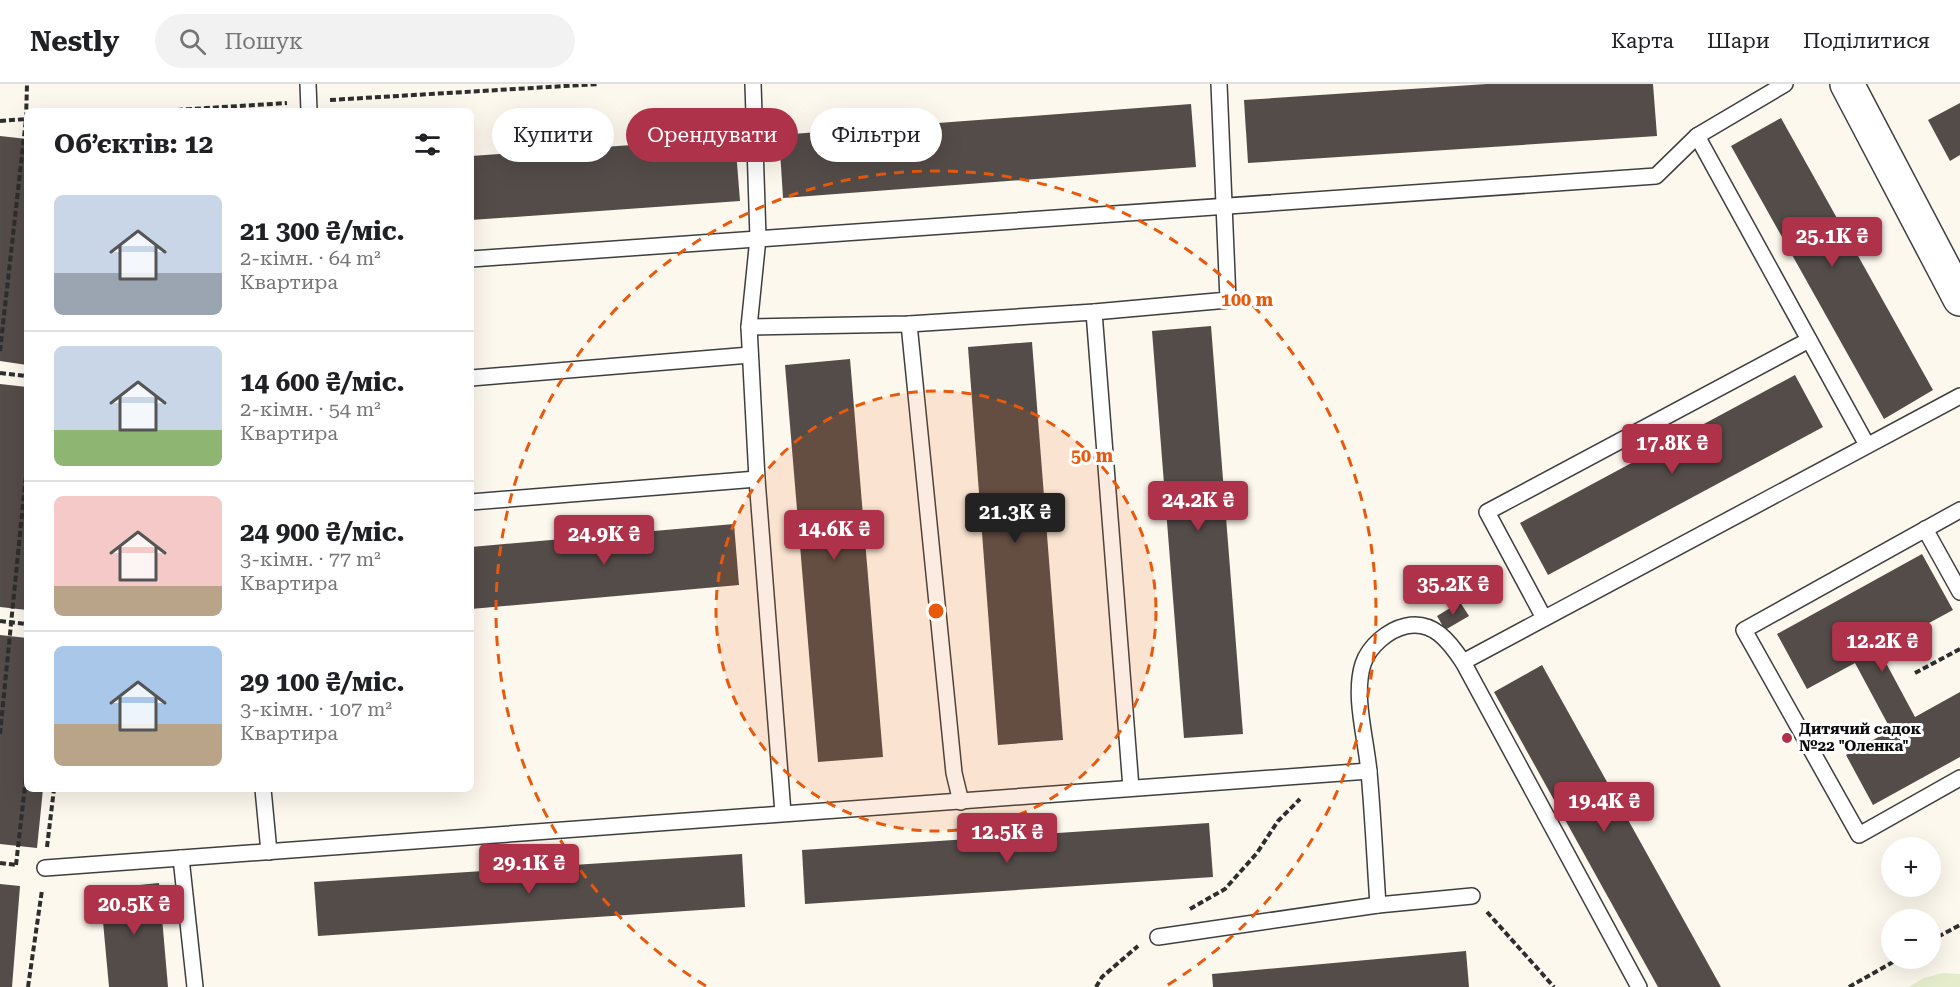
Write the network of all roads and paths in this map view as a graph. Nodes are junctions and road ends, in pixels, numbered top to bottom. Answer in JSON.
{"nodes":[{"id":1,"x":27,"y":84,"type":"edge"},
{"id":2,"x":308,"y":84,"type":"edge"},
{"id":3,"x":599,"y":84,"type":"edge"},
{"id":4,"x":753,"y":84,"type":"edge"},
{"id":5,"x":1218,"y":84,"type":"edge"},
{"id":6,"x":1785,"y":84,"type":"edge"},
{"id":7,"x":1847,"y":84,"type":"edge"},
{"id":8,"x":309,"y":106,"type":"edge"},
{"id":9,"x":26,"y":108,"type":"edge"},
{"id":10,"x":249,"y":108,"type":"edge"},
{"id":11,"x":24,"y":119,"type":"edge"},
{"id":12,"x":0,"y":121,"type":"edge"},
{"id":13,"x":1697,"y":136,"type":"junction"},
{"id":14,"x":24,"y":137,"type":"edge"},
{"id":15,"x":1225,"y":206,"type":"junction"},
{"id":16,"x":758,"y":238,"type":"junction"},
{"id":17,"x":474,"y":259,"type":"edge"},
{"id":18,"x":1960,"y":299,"type":"edge"},
{"id":19,"x":1094,"y":312,"type":"junction"},
{"id":20,"x":909,"y":324,"type":"junction"},
{"id":21,"x":748,"y":327,"type":"junction"},
{"id":22,"x":1809,"y":340,"type":"junction"},
{"id":23,"x":0,"y":351,"type":"edge"},
{"id":24,"x":750,"y":355,"type":"junction"},
{"id":25,"x":0,"y":373,"type":"edge"},
{"id":26,"x":24,"y":376,"type":"edge"},
{"id":27,"x":474,"y":378,"type":"edge"},
{"id":28,"x":1960,"y":396,"type":"edge"},
{"id":29,"x":1868,"y":446,"type":"junction"},
{"id":30,"x":757,"y":479,"type":"junction"},
{"id":31,"x":24,"y":492,"type":"edge"},
{"id":32,"x":474,"y":502,"type":"edge"},
{"id":33,"x":1960,"y":510,"type":"edge"},
{"id":34,"x":1925,"y":529,"type":"junction"},
{"id":35,"x":1960,"y":592,"type":"edge"},
{"id":36,"x":1544,"y":618,"type":"junction"},
{"id":37,"x":0,"y":621,"type":"edge"},
{"id":38,"x":10,"y":622,"type":"junction"},
{"id":39,"x":24,"y":624,"type":"edge"},
{"id":40,"x":1960,"y":649,"type":"edge"},
{"id":41,"x":1463,"y":662,"type":"junction"},
{"id":42,"x":1915,"y":673,"type":"dead end"},
{"id":43,"x":0,"y":734,"type":"edge"},
{"id":44,"x":1369,"y":771,"type":"junction"},
{"id":45,"x":1960,"y":778,"type":"edge"},
{"id":46,"x":1131,"y":788,"type":"junction"},
{"id":47,"x":1308,"y":791,"type":"dead end"},
{"id":48,"x":24,"y":792,"type":"edge"},
{"id":49,"x":263,"y":792,"type":"edge"},
{"id":50,"x":961,"y":802,"type":"junction"},
{"id":51,"x":783,"y":813,"type":"junction"},
{"id":52,"x":268,"y":852,"type":"junction"},
{"id":53,"x":181,"y":858,"type":"junction"},
{"id":54,"x":16,"y":865,"type":"dead end"},
{"id":55,"x":45,"y":868,"type":"dead end"},
{"id":56,"x":1472,"y":896,"type":"joint"},
{"id":57,"x":1378,"y":905,"type":"junction"},
{"id":58,"x":1186,"y":911,"type":"dead end"},
{"id":59,"x":1960,"y":925,"type":"edge"},
{"id":60,"x":1941,"y":935,"type":"edge"},
{"id":61,"x":1158,"y":937,"type":"dead end"},
{"id":62,"x":1138,"y":945,"type":"dead end"},
{"id":63,"x":1881,"y":969,"type":"edge"},
{"id":64,"x":195,"y":987,"type":"edge"},
{"id":65,"x":1096,"y":987,"type":"edge"},
{"id":66,"x":1554,"y":987,"type":"edge"},
{"id":67,"x":1639,"y":987,"type":"edge"},
{"id":68,"x":1849,"y":987,"type":"edge"}],
"edges":[{"from":1,"to":9,"type":"path"},
{"from":2,"to":8,"type":"lane"},
{"from":3,"to":8,"type":"path"},
{"from":4,"to":16,"type":"lane"},
{"from":5,"to":15,"type":"lane"},
{"from":6,"to":13,"type":"lane"},
{"from":7,"to":18,"type":"street"},
{"from":8,"to":10,"type":"path"},
{"from":11,"to":12,"type":"path"},
{"from":13,"to":15,"type":"lane"},
{"from":13,"to":22,"type":"lane"},
{"from":14,"to":23,"type":"path"},
{"from":15,"to":16,"type":"lane"},
{"from":15,"to":19,"type":"lane"},
{"from":16,"to":17,"type":"lane"},
{"from":16,"to":21,"type":"lane"},
{"from":19,"to":20,"type":"lane"},
{"from":19,"to":46,"type":"lane"},
{"from":20,"to":21,"type":"lane"},
{"from":20,"to":50,"type":"lane"},
{"from":21,"to":24,"type":"lane"},
{"from":22,"to":29,"type":"lane"},
{"from":22,"to":36,"type":"lane"},
{"from":24,"to":27,"type":"lane"},
{"from":24,"to":30,"type":"lane"},
{"from":25,"to":26,"type":"path"},
{"from":28,"to":29,"type":"lane"},
{"from":29,"to":36,"type":"lane"},
{"from":30,"to":32,"type":"lane"},
{"from":30,"to":51,"type":"lane"},
{"from":31,"to":38,"type":"path"},
{"from":33,"to":34,"type":"lane"},
{"from":34,"to":35,"type":"lane"},
{"from":34,"to":45,"type":"lane"},
{"from":36,"to":41,"type":"lane"},
{"from":37,"to":38,"type":"path"},
{"from":38,"to":39,"type":"path"},
{"from":38,"to":43,"type":"path"},
{"from":40,"to":42,"type":"path"},
{"from":41,"to":44,"type":"lane"},
{"from":41,"to":67,"type":"lane"},
{"from":44,"to":46,"type":"lane"},
{"from":44,"to":57,"type":"lane"},
{"from":46,"to":50,"type":"lane"},
{"from":47,"to":58,"type":"path"},
{"from":48,"to":54,"type":"path"},
{"from":49,"to":52,"type":"lane"},
{"from":50,"to":51,"type":"lane"},
{"from":51,"to":52,"type":"lane"},
{"from":52,"to":53,"type":"lane"},
{"from":53,"to":55,"type":"lane"},
{"from":53,"to":64,"type":"lane"},
{"from":56,"to":57,"type":"lane"},
{"from":56,"to":66,"type":"path"},
{"from":57,"to":61,"type":"lane"},
{"from":59,"to":60,"type":"path"},
{"from":62,"to":65,"type":"path"},
{"from":63,"to":68,"type":"path"}]}
